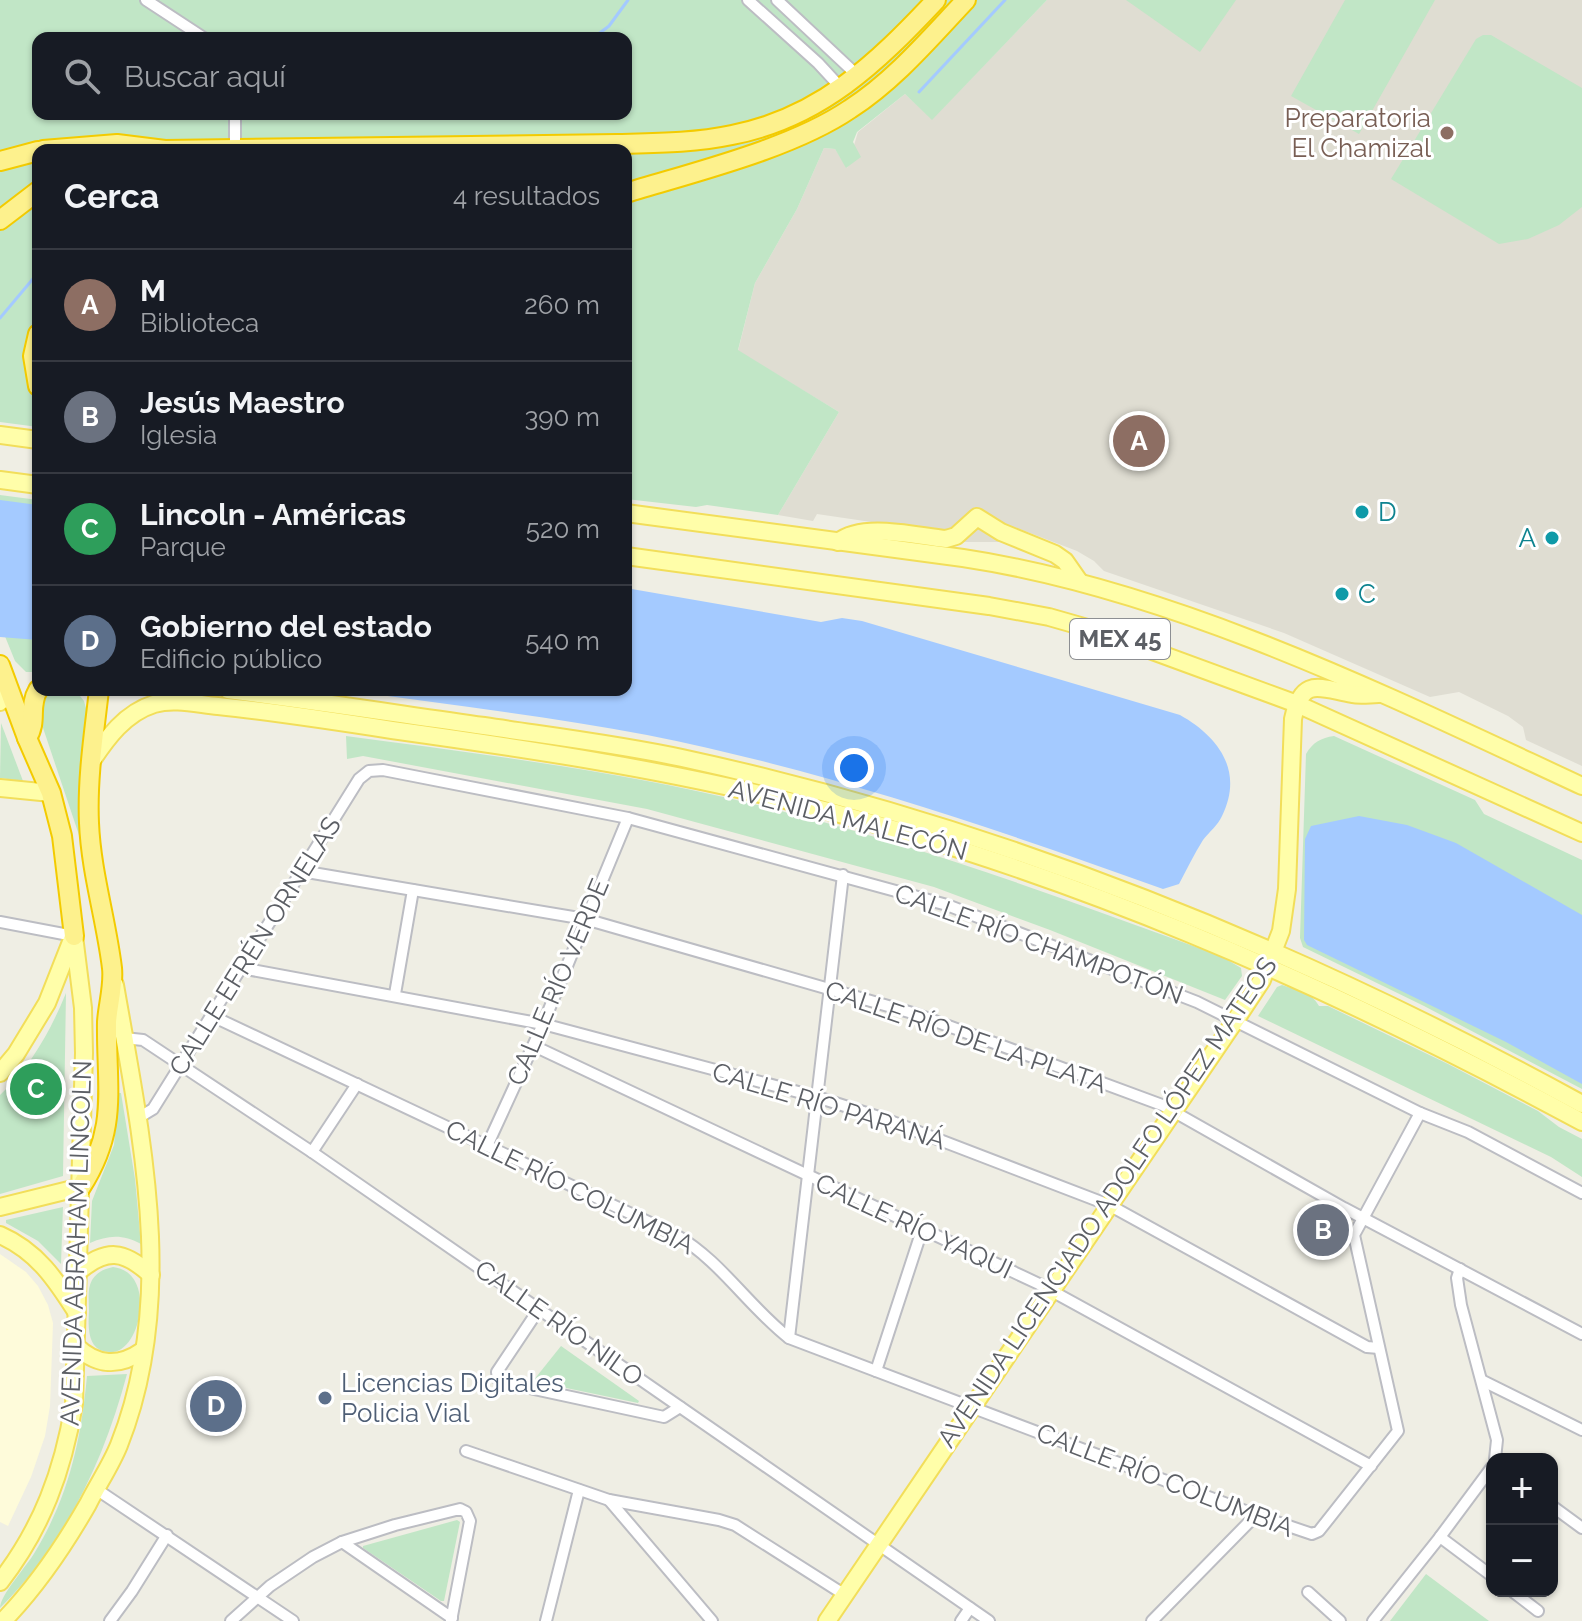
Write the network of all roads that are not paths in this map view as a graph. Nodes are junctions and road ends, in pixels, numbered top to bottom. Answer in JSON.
{"nodes":[{"id":1,"x":146,"y":0,"type":"edge"},
{"id":2,"x":748,"y":0,"type":"edge"},
{"id":3,"x":777,"y":0,"type":"edge"},
{"id":4,"x":936,"y":0,"type":"edge"},
{"id":5,"x":966,"y":0,"type":"edge"},
{"id":6,"x":195,"y":32,"type":"edge"},
{"id":7,"x":858,"y":76,"type":"junction"},
{"id":8,"x":842,"y":90,"type":"junction"},
{"id":9,"x":235,"y":120,"type":"edge"},
{"id":10,"x":103,"y":144,"type":"edge"},
{"id":11,"x":132,"y":144,"type":"edge"},
{"id":12,"x":235,"y":144,"type":"edge"},
{"id":13,"x":555,"y":144,"type":"edge"},
{"id":14,"x":32,"y":152,"type":"edge"},
{"id":15,"x":0,"y":161,"type":"edge"},
{"id":16,"x":632,"y":191,"type":"edge"},
{"id":17,"x":32,"y":196,"type":"edge"},
{"id":18,"x":0,"y":220,"type":"edge"},
{"id":19,"x":0,"y":435,"type":"edge"},
{"id":20,"x":32,"y":439,"type":"edge"},
{"id":21,"x":0,"y":480,"type":"edge"},
{"id":22,"x":32,"y":484,"type":"edge"},
{"id":23,"x":632,"y":514,"type":"edge"},
{"id":24,"x":838,"y":542,"type":"junction"},
{"id":25,"x":632,"y":557,"type":"edge"},
{"id":26,"x":1079,"y":581,"type":"junction"},
{"id":27,"x":0,"y":665,"type":"edge"},
{"id":28,"x":32,"y":684,"type":"edge"},
{"id":29,"x":4,"y":694,"type":"edge"},
{"id":30,"x":1379,"y":694,"type":"junction"},
{"id":31,"x":36,"y":696,"type":"edge"},
{"id":32,"x":87,"y":696,"type":"edge"},
{"id":33,"x":98,"y":696,"type":"edge"},
{"id":34,"x":299,"y":696,"type":"edge"},
{"id":35,"x":1297,"y":704,"type":"junction"},
{"id":36,"x":96,"y":713,"type":"junction"},
{"id":37,"x":27,"y":738,"type":"junction"},
{"id":38,"x":91,"y":763,"type":"junction"},
{"id":39,"x":369,"y":771,"type":"joint"},
{"id":40,"x":1578,"y":782,"type":"edge"},
{"id":41,"x":0,"y":788,"type":"edge"},
{"id":42,"x":51,"y":793,"type":"junction"},
{"id":43,"x":628,"y":818,"type":"junction"},
{"id":44,"x":1582,"y":833,"type":"edge"},
{"id":45,"x":62,"y":836,"type":"junction"},
{"id":46,"x":91,"y":848,"type":"junction"},
{"id":47,"x":301,"y":871,"type":"junction"},
{"id":48,"x":843,"y":875,"type":"junction"},
{"id":49,"x":413,"y":890,"type":"junction"},
{"id":50,"x":585,"y":919,"type":"junction"},
{"id":51,"x":0,"y":922,"type":"edge"},
{"id":52,"x":74,"y":936,"type":"junction"},
{"id":53,"x":1276,"y":951,"type":"junction"},
{"id":54,"x":1268,"y":967,"type":"junction"},
{"id":55,"x":241,"y":968,"type":"junction"},
{"id":56,"x":112,"y":971,"type":"junction"},
{"id":57,"x":829,"y":989,"type":"junction"},
{"id":58,"x":395,"y":994,"type":"junction"},
{"id":59,"x":212,"y":1016,"type":"junction"},
{"id":60,"x":1235,"y":1021,"type":"junction"},
{"id":61,"x":543,"y":1024,"type":"junction"},
{"id":62,"x":124,"y":1038,"type":"junction"},
{"id":63,"x":534,"y":1046,"type":"junction"},
{"id":64,"x":181,"y":1064,"type":"junction"},
{"id":65,"x":0,"y":1073,"type":"edge"},
{"id":66,"x":357,"y":1084,"type":"junction"},
{"id":67,"x":817,"y":1097,"type":"junction"},
{"id":68,"x":1582,"y":1104,"type":"edge"},
{"id":69,"x":1174,"y":1111,"type":"junction"},
{"id":70,"x":1420,"y":1113,"type":"junction"},
{"id":71,"x":138,"y":1118,"type":"junction"},
{"id":72,"x":1582,"y":1122,"type":"edge"},
{"id":73,"x":487,"y":1146,"type":"junction"},
{"id":74,"x":312,"y":1152,"type":"junction"},
{"id":75,"x":809,"y":1177,"type":"junction"},
{"id":76,"x":81,"y":1187,"type":"junction"},
{"id":77,"x":1582,"y":1193,"type":"edge"},
{"id":78,"x":1109,"y":1205,"type":"junction"},
{"id":79,"x":0,"y":1207,"type":"edge"},
{"id":80,"x":1363,"y":1218,"type":"junction"},
{"id":81,"x":922,"y":1230,"type":"junction"},
{"id":82,"x":0,"y":1235,"type":"edge"},
{"id":83,"x":1460,"y":1269,"type":"junction"},
{"id":84,"x":78,"y":1272,"type":"junction"},
{"id":85,"x":151,"y":1275,"type":"junction"},
{"id":86,"x":1051,"y":1291,"type":"junction"},
{"id":87,"x":539,"y":1309,"type":"junction"},
{"id":88,"x":77,"y":1313,"type":"junction"},
{"id":89,"x":1582,"y":1334,"type":"edge"},
{"id":90,"x":789,"y":1338,"type":"junction"},
{"id":91,"x":76,"y":1346,"type":"junction"},
{"id":92,"x":1379,"y":1348,"type":"junction"},
{"id":93,"x":142,"y":1351,"type":"junction"},
{"id":94,"x":876,"y":1371,"type":"junction"},
{"id":95,"x":1483,"y":1381,"type":"junction"},
{"id":96,"x":972,"y":1406,"type":"junction"},
{"id":97,"x":680,"y":1407,"type":"junction"},
{"id":98,"x":1582,"y":1430,"type":"edge"},
{"id":99,"x":466,"y":1451,"type":"dead end"},
{"id":100,"x":1496,"y":1453,"type":"edge"},
{"id":101,"x":1371,"y":1466,"type":"junction"},
{"id":102,"x":1486,"y":1475,"type":"edge"},
{"id":103,"x":96,"y":1489,"type":"junction"},
{"id":104,"x":579,"y":1490,"type":"junction"},
{"id":105,"x":609,"y":1500,"type":"junction"},
{"id":106,"x":1558,"y":1510,"type":"edge"},
{"id":107,"x":1256,"y":1515,"type":"junction"},
{"id":108,"x":1582,"y":1528,"type":"edge"},
{"id":109,"x":167,"y":1535,"type":"junction"},
{"id":110,"x":1440,"y":1537,"type":"junction"},
{"id":111,"x":342,"y":1542,"type":"junction"},
{"id":112,"x":878,"y":1544,"type":"junction"},
{"id":113,"x":1486,"y":1572,"type":"edge"},
{"id":114,"x":0,"y":1582,"type":"edge"},
{"id":115,"x":1308,"y":1592,"type":"dead end"},
{"id":116,"x":845,"y":1595,"type":"junction"},
{"id":117,"x":258,"y":1596,"type":"junction"},
{"id":118,"x":1520,"y":1597,"type":"edge"},
{"id":119,"x":970,"y":1608,"type":"junction"},
{"id":120,"x":1538,"y":1611,"type":"dead end"},
{"id":121,"x":451,"y":1619,"type":"edge"},
{"id":122,"x":3,"y":1621,"type":"edge"},
{"id":123,"x":110,"y":1621,"type":"edge"},
{"id":124,"x":231,"y":1621,"type":"edge"},
{"id":125,"x":293,"y":1621,"type":"edge"},
{"id":126,"x":546,"y":1621,"type":"edge"},
{"id":127,"x":712,"y":1621,"type":"edge"},
{"id":128,"x":827,"y":1621,"type":"edge"},
{"id":129,"x":961,"y":1621,"type":"edge"},
{"id":130,"x":989,"y":1621,"type":"edge"},
{"id":131,"x":1152,"y":1621,"type":"edge"},
{"id":132,"x":1340,"y":1621,"type":"edge"},
{"id":133,"x":1373,"y":1621,"type":"edge"}],
"edges":[{"from":1,"to":6,"type":"street"},
{"from":2,"to":8,"type":"street"},
{"from":3,"to":7,"type":"street"},
{"from":4,"to":7,"type":"highway"},
{"from":5,"to":16,"type":"highway"},
{"from":7,"to":8,"type":"highway"},
{"from":8,"to":13,"type":"highway"},
{"from":9,"to":12,"type":"street"},
{"from":10,"to":11,"type":"highway"},
{"from":14,"to":15,"type":"highway"},
{"from":17,"to":18,"type":"highway"},
{"from":19,"to":20,"type":"main road"},
{"from":21,"to":22,"type":"main road"},
{"from":23,"to":24,"type":"main road","number":"MEX 45"},
{"from":24,"to":26,"type":"main road","number":"MEX 45"},
{"from":24,"to":26,"type":"main road"},
{"from":25,"to":35,"type":"main road","number":"MEX 45"},
{"from":26,"to":30,"type":"main road","number":"MEX 45"},
{"from":27,"to":29,"type":"highway"},
{"from":28,"to":29,"type":"highway"},
{"from":29,"to":37,"type":"highway"},
{"from":30,"to":35,"type":"main road"},
{"from":30,"to":40,"type":"main road","number":"MEX 45"},
{"from":31,"to":37,"type":"highway"},
{"from":32,"to":36,"type":"highway"},
{"from":33,"to":36,"type":"highway"},
{"from":34,"to":53,"type":"main road","name":"AVENIDA MALECÓN"},
{"from":35,"to":44,"type":"main road","number":"MEX 45"},
{"from":35,"to":53,"type":"main road","name":"AVENIDA LICENCIADO ADOLFO LÓPEZ MATEOS"},
{"from":36,"to":38,"type":"highway"},
{"from":37,"to":42,"type":"highway"},
{"from":38,"to":46,"type":"highway"},
{"from":38,"to":54,"type":"main road","name":"AVENIDA MALECÓN"},
{"from":39,"to":43,"type":"street","name":"CALLE RÍO CHAMPOTÓN"},
{"from":39,"to":47,"type":"street","name":"CALLE EFRÉN ORNELAS"},
{"from":41,"to":42,"type":"main road"},
{"from":42,"to":45,"type":"highway"},
{"from":43,"to":48,"type":"street","name":"CALLE RÍO CHAMPOTÓN"},
{"from":43,"to":50,"type":"street","name":"CALLE RÍO VERDE"},
{"from":45,"to":46,"type":"highway"},
{"from":45,"to":52,"type":"highway"},
{"from":46,"to":56,"type":"highway"},
{"from":47,"to":49,"type":"street","name":"CALLE RÍO DE LA PLATA"},
{"from":47,"to":55,"type":"street","name":"CALLE EFRÉN ORNELAS"},
{"from":48,"to":57,"type":"street"},
{"from":48,"to":60,"type":"street","name":"CALLE RÍO CHAMPOTÓN"},
{"from":49,"to":50,"type":"street","name":"CALLE RÍO DE LA PLATA"},
{"from":49,"to":58,"type":"street"},
{"from":50,"to":57,"type":"street","name":"CALLE RÍO DE LA PLATA"},
{"from":50,"to":61,"type":"street","name":"CALLE RÍO VERDE"},
{"from":51,"to":52,"type":"street"},
{"from":52,"to":65,"type":"main road"},
{"from":52,"to":76,"type":"main road","name":"AVENIDA ABRAHAM LINCOLN"},
{"from":53,"to":54,"type":"main road","name":"AVENIDA LICENCIADO ADOLFO LÓPEZ MATEOS"},
{"from":53,"to":68,"type":"main road","name":"AVENIDA MALECÓN"},
{"from":54,"to":60,"type":"main road","name":"AVENIDA LICENCIADO ADOLFO LÓPEZ MATEOS"},
{"from":54,"to":72,"type":"main road","name":"AVENIDA MALECÓN"},
{"from":55,"to":58,"type":"street","name":"CALLE RÍO PARANÁ"},
{"from":55,"to":59,"type":"street","name":"CALLE EFRÉN ORNELAS"},
{"from":56,"to":62,"type":"main road","name":"AVENIDA ABRAHAM LINCOLN"},
{"from":56,"to":76,"type":"highway"},
{"from":57,"to":67,"type":"street"},
{"from":57,"to":69,"type":"street","name":"CALLE RÍO DE LA PLATA"},
{"from":58,"to":61,"type":"street","name":"CALLE RÍO PARANÁ"},
{"from":59,"to":64,"type":"street","name":"CALLE EFRÉN ORNELAS"},
{"from":59,"to":66,"type":"street","name":"CALLE RÍO COLUMBIA"},
{"from":60,"to":69,"type":"main road","name":"AVENIDA LICENCIADO ADOLFO LÓPEZ MATEOS"},
{"from":60,"to":70,"type":"street","name":"CALLE RÍO CHAMPOTÓN"},
{"from":61,"to":63,"type":"street","name":"CALLE RÍO VERDE"},
{"from":61,"to":67,"type":"street","name":"CALLE RÍO PARANÁ"},
{"from":62,"to":64,"type":"street","name":"CALLE RÍO NILO"},
{"from":62,"to":71,"type":"main road","name":"AVENIDA ABRAHAM LINCOLN"},
{"from":63,"to":73,"type":"street","name":"CALLE RÍO VERDE"},
{"from":63,"to":75,"type":"street","name":"CALLE RÍO YAQUI"},
{"from":64,"to":71,"type":"street","name":"CALLE EFRÉN ORNELAS"},
{"from":64,"to":74,"type":"street","name":"CALLE RÍO NILO"},
{"from":66,"to":73,"type":"street","name":"CALLE RÍO COLUMBIA"},
{"from":66,"to":74,"type":"street"},
{"from":67,"to":75,"type":"street"},
{"from":67,"to":78,"type":"street","name":"CALLE RÍO PARANÁ"},
{"from":69,"to":78,"type":"main road","name":"AVENIDA LICENCIADO ADOLFO LÓPEZ MATEOS"},
{"from":69,"to":80,"type":"street","name":"CALLE RÍO DE LA PLATA"},
{"from":70,"to":77,"type":"street","name":"CALLE RÍO CHAMPOTÓN"},
{"from":70,"to":80,"type":"street"},
{"from":71,"to":85,"type":"main road","name":"AVENIDA ABRAHAM LINCOLN"},
{"from":73,"to":90,"type":"street","name":"CALLE RÍO COLUMBIA"},
{"from":74,"to":87,"type":"street","name":"CALLE RÍO NILO"},
{"from":75,"to":81,"type":"street","name":"CALLE RÍO YAQUI"},
{"from":75,"to":90,"type":"street"},
{"from":76,"to":79,"type":"main road"},
{"from":76,"to":84,"type":"main road","name":"AVENIDA ABRAHAM LINCOLN"},
{"from":78,"to":86,"type":"main road","name":"AVENIDA LICENCIADO ADOLFO LÓPEZ MATEOS"},
{"from":78,"to":92,"type":"street","name":"CALLE RÍO PARANÁ"},
{"from":80,"to":83,"type":"street","name":"CALLE RÍO DE LA PLATA"},
{"from":80,"to":92,"type":"street"},
{"from":81,"to":86,"type":"street","name":"CALLE RÍO YAQUI"},
{"from":81,"to":94,"type":"street"},
{"from":82,"to":88,"type":"main road"},
{"from":83,"to":89,"type":"street","name":"CALLE RÍO DE LA PLATA"},
{"from":83,"to":95,"type":"street"},
{"from":84,"to":85,"type":"main road"},
{"from":84,"to":88,"type":"main road","name":"AVENIDA ABRAHAM LINCOLN"},
{"from":85,"to":93,"type":"main road","name":"AVENIDA ABRAHAM LINCOLN"},
{"from":86,"to":96,"type":"main road","name":"AVENIDA LICENCIADO ADOLFO LÓPEZ MATEOS"},
{"from":86,"to":101,"type":"street","name":"CALLE RÍO YAQUI"},
{"from":87,"to":97,"type":"street","name":"CALLE RÍO NILO"},
{"from":87,"to":97,"type":"street"},
{"from":88,"to":91,"type":"main road","name":"AVENIDA ABRAHAM LINCOLN"},
{"from":90,"to":94,"type":"street","name":"CALLE RÍO COLUMBIA"},
{"from":91,"to":93,"type":"main road"},
{"from":91,"to":114,"type":"main road","name":"AVENIDA ABRAHAM LINCOLN"},
{"from":92,"to":101,"type":"street"},
{"from":93,"to":103,"type":"main road","name":"AVENIDA ABRAHAM LINCOLN"},
{"from":94,"to":96,"type":"street","name":"CALLE RÍO COLUMBIA"},
{"from":95,"to":98,"type":"street"},
{"from":95,"to":100,"type":"street"},
{"from":96,"to":107,"type":"street","name":"CALLE RÍO COLUMBIA"},
{"from":96,"to":112,"type":"main road","name":"AVENIDA LICENCIADO ADOLFO LÓPEZ MATEOS"},
{"from":97,"to":112,"type":"street","name":"CALLE RÍO NILO"},
{"from":99,"to":104,"type":"street"},
{"from":101,"to":107,"type":"street","name":"CALLE RÍO COLUMBIA"},
{"from":102,"to":110,"type":"street"},
{"from":103,"to":109,"type":"street"},
{"from":103,"to":122,"type":"main road","name":"AVENIDA ABRAHAM LINCOLN"},
{"from":104,"to":105,"type":"street"},
{"from":104,"to":126,"type":"street"},
{"from":105,"to":116,"type":"street"},
{"from":105,"to":127,"type":"street"},
{"from":106,"to":108,"type":"street"},
{"from":107,"to":131,"type":"street"},
{"from":109,"to":117,"type":"street"},
{"from":109,"to":123,"type":"street"},
{"from":110,"to":113,"type":"street"},
{"from":110,"to":133,"type":"street"},
{"from":111,"to":117,"type":"street"},
{"from":111,"to":121,"type":"street"},
{"from":111,"to":121,"type":"street"},
{"from":112,"to":116,"type":"main road","name":"AVENIDA LICENCIADO ADOLFO LÓPEZ MATEOS"},
{"from":112,"to":119,"type":"street","name":"CALLE RÍO NILO"},
{"from":115,"to":132,"type":"street"},
{"from":116,"to":128,"type":"main road","name":"AVENIDA LICENCIADO ADOLFO LÓPEZ MATEOS"},
{"from":117,"to":124,"type":"street"},
{"from":117,"to":125,"type":"street"},
{"from":118,"to":120,"type":"street"},
{"from":119,"to":129,"type":"street"},
{"from":119,"to":130,"type":"street","name":"CALLE RÍO NILO"}]}
